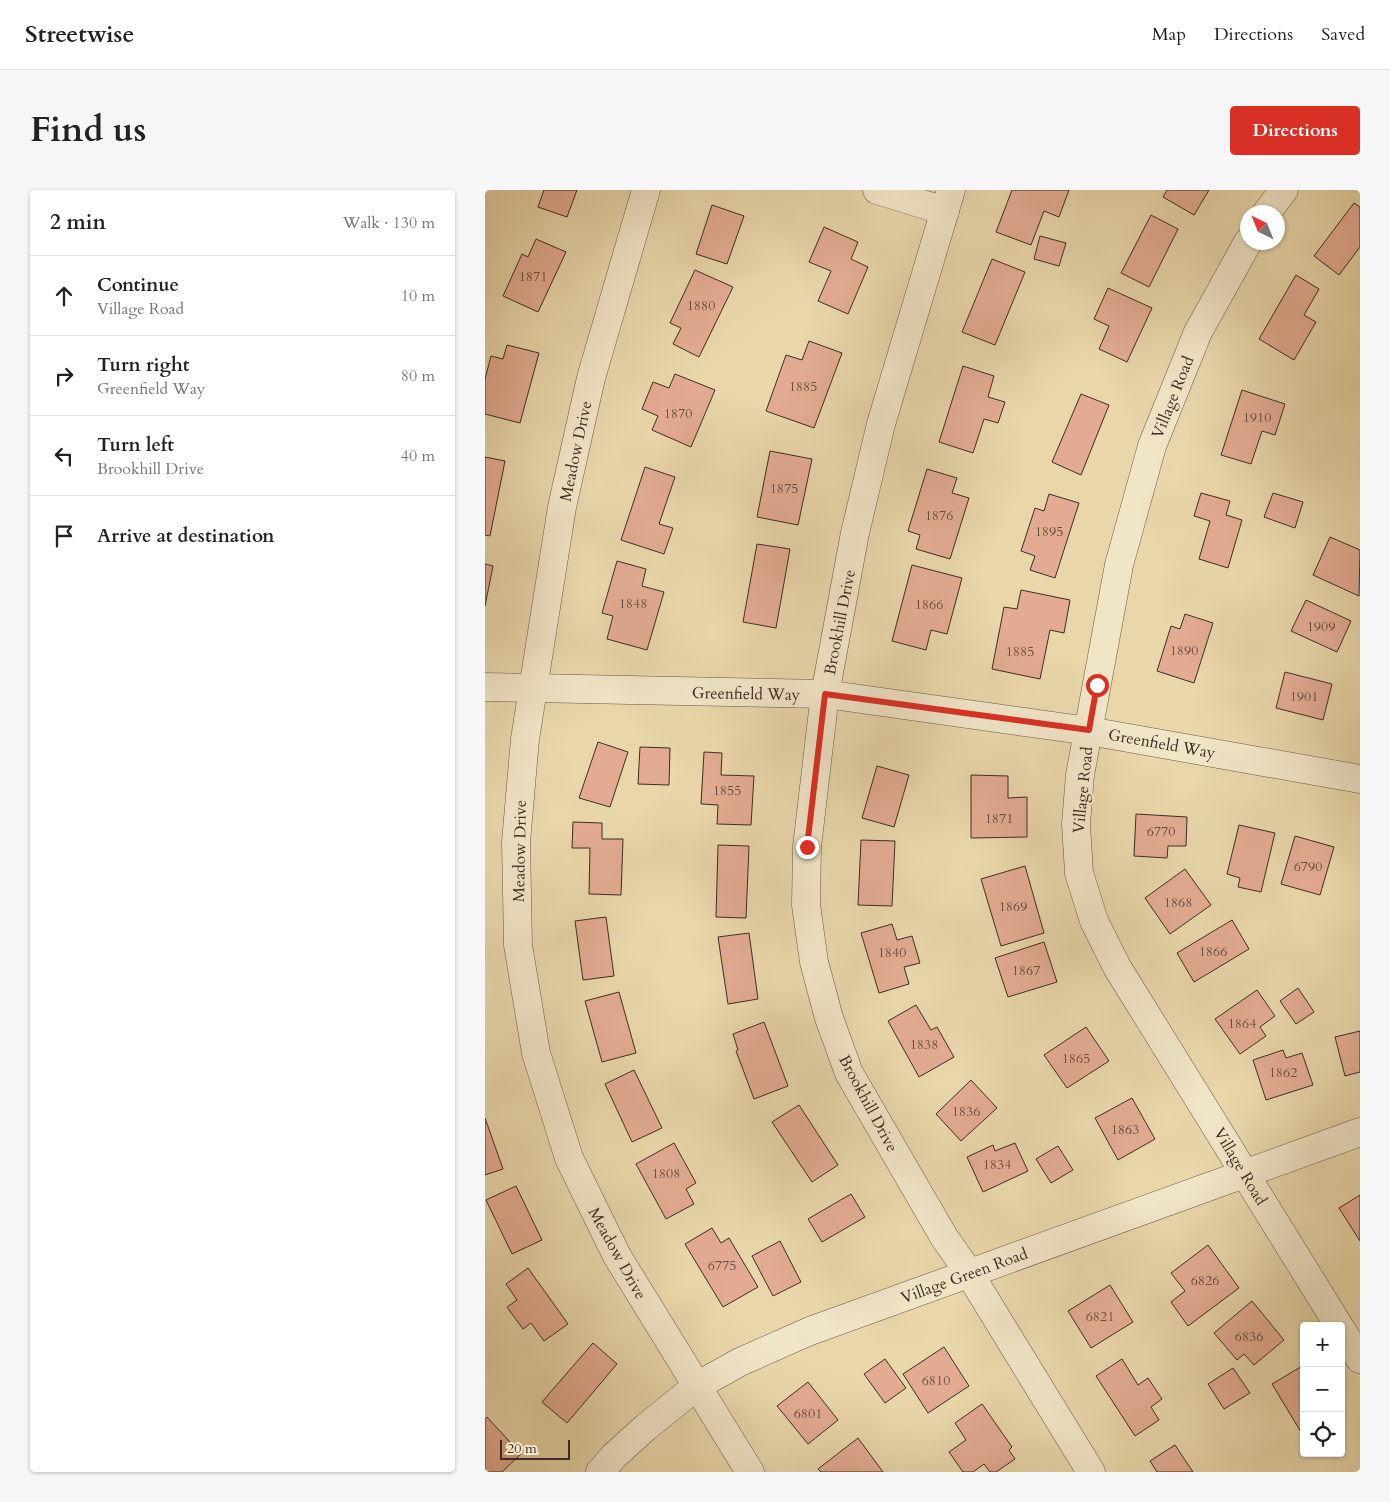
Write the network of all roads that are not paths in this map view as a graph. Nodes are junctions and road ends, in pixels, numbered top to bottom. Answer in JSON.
{"nodes":[{"id":1,"x":646,"y":190,"type":"edge"},
{"id":2,"x":877,"y":190,"type":"edge"},
{"id":3,"x":1284,"y":190,"type":"edge"},
{"id":4,"x":948,"y":201,"type":"edge"},
{"id":5,"x":1272,"y":205,"type":"edge"},
{"id":6,"x":1244,"y":250,"type":"edge"},
{"id":7,"x":485,"y":688,"type":"edge"},
{"id":8,"x":532,"y":688,"type":"junction"},
{"id":9,"x":825,"y":694,"type":"junction"},
{"id":10,"x":1089,"y":730,"type":"junction"},
{"id":11,"x":1360,"y":779,"type":"edge"},
{"id":12,"x":1360,"y":1132,"type":"edge"},
{"id":13,"x":1245,"y":1173,"type":"junction"},
{"id":14,"x":969,"y":1273,"type":"junction"},
{"id":15,"x":1337,"y":1322,"type":"edge"},
{"id":16,"x":1345,"y":1335,"type":"edge"},
{"id":17,"x":1360,"y":1359,"type":"edge"},
{"id":18,"x":697,"y":1386,"type":"junction"},
{"id":19,"x":600,"y":1472,"type":"edge"},
{"id":20,"x":749,"y":1472,"type":"edge"},
{"id":21,"x":1091,"y":1472,"type":"edge"}],
"edges":[{"from":1,"to":8,"type":"street","name":"Meadow Drive"},
{"from":2,"to":4,"type":"street"},
{"from":3,"to":5,"type":"street"},
{"from":4,"to":9,"type":"street","name":"Brookhill Drive"},
{"from":6,"to":10,"type":"street","name":"Village Road"},
{"from":7,"to":8,"type":"street","name":"Greenfield Way"},
{"from":8,"to":9,"type":"street","name":"Greenfield Way"},
{"from":8,"to":18,"type":"street","name":"Meadow Drive"},
{"from":9,"to":10,"type":"street","name":"Greenfield Way"},
{"from":9,"to":14,"type":"street","name":"Brookhill Drive"},
{"from":10,"to":11,"type":"street","name":"Greenfield Way"},
{"from":10,"to":13,"type":"street","name":"Village Road"},
{"from":12,"to":13,"type":"street","name":"Village Green Road"},
{"from":13,"to":14,"type":"street","name":"Village Green Road"},
{"from":13,"to":15,"type":"street","name":"Village Road"},
{"from":14,"to":18,"type":"street","name":"Village Green Road"},
{"from":14,"to":21,"type":"street","name":"Brookhill Drive"},
{"from":16,"to":17,"type":"street","name":"Village Road"},
{"from":18,"to":19,"type":"street","name":"Village Green Road"},
{"from":18,"to":20,"type":"street","name":"Meadow Drive"}]}
